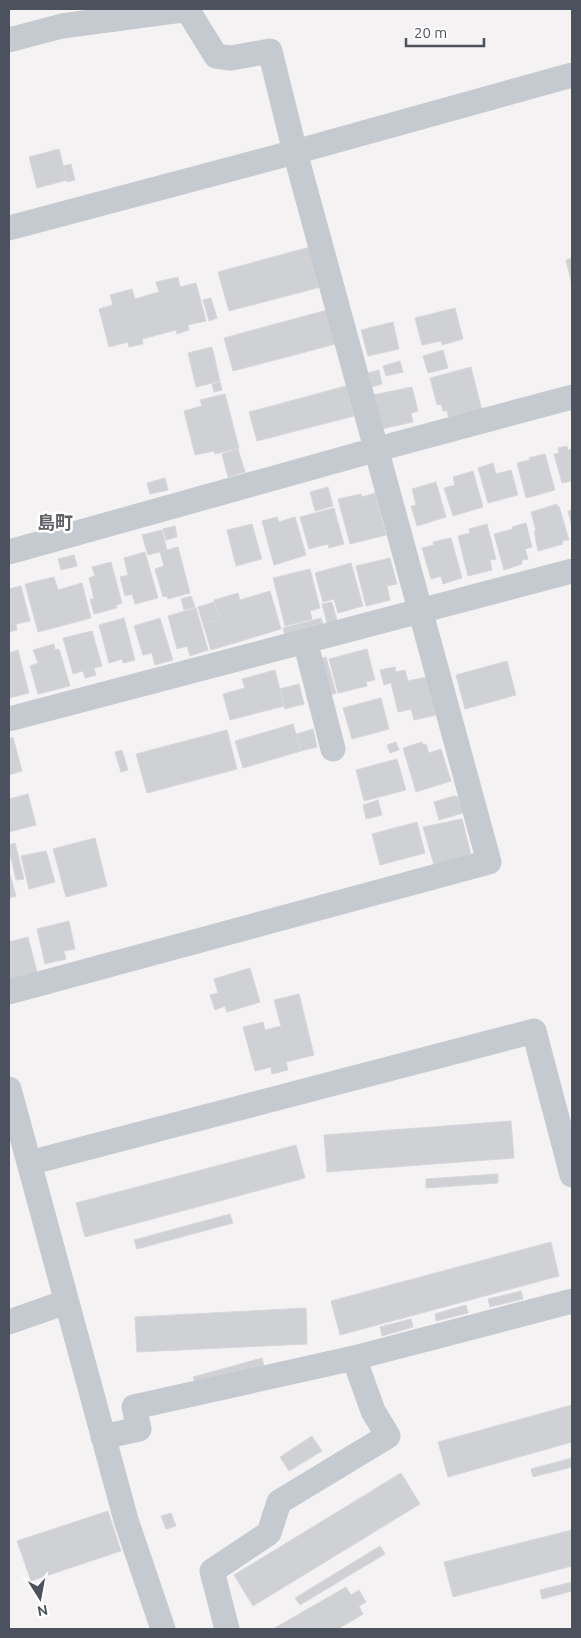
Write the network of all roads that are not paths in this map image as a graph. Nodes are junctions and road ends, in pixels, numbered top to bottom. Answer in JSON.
{"nodes":[{"id":1,"x":9,"y":40,"type":"edge"},
{"id":2,"x":572,"y":74,"type":"edge"},
{"id":3,"x":295,"y":152,"type":"junction"},
{"id":4,"x":9,"y":228,"type":"edge"},
{"id":5,"x":572,"y":397,"type":"edge"},
{"id":6,"x":378,"y":449,"type":"junction"},
{"id":7,"x":9,"y":552,"type":"edge"},
{"id":8,"x":572,"y":570,"type":"edge"},
{"id":9,"x":420,"y":611,"type":"junction"},
{"id":10,"x":305,"y":641,"type":"junction"},
{"id":11,"x":9,"y":720,"type":"edge"},
{"id":12,"x":333,"y":748,"type":"dead end"},
{"id":13,"x":9,"y":992,"type":"edge"},
{"id":14,"x":9,"y":1089,"type":"edge"},
{"id":15,"x":29,"y":1163,"type":"junction"},
{"id":16,"x":571,"y":1166,"type":"edge"},
{"id":17,"x":572,"y":1301,"type":"edge"},
{"id":18,"x":66,"y":1302,"type":"junction"},
{"id":19,"x":9,"y":1322,"type":"edge"},
{"id":20,"x":354,"y":1358,"type":"junction"},
{"id":21,"x":103,"y":1437,"type":"junction"},
{"id":22,"x":164,"y":1629,"type":"edge"},
{"id":23,"x":227,"y":1629,"type":"edge"}],
"edges":[{"from":1,"to":3,"type":"street"},
{"from":2,"to":3,"type":"street"},
{"from":3,"to":4,"type":"street"},
{"from":3,"to":6,"type":"street"},
{"from":5,"to":6,"type":"street"},
{"from":6,"to":7,"type":"street"},
{"from":6,"to":9,"type":"street"},
{"from":8,"to":9,"type":"street"},
{"from":9,"to":10,"type":"street"},
{"from":9,"to":13,"type":"street"},
{"from":10,"to":11,"type":"street"},
{"from":10,"to":12,"type":"street"},
{"from":14,"to":15,"type":"street"},
{"from":15,"to":16,"type":"street"},
{"from":15,"to":18,"type":"street"},
{"from":17,"to":20,"type":"street"},
{"from":18,"to":19,"type":"street"},
{"from":18,"to":21,"type":"street"},
{"from":20,"to":21,"type":"street"},
{"from":20,"to":23,"type":"street"},
{"from":21,"to":22,"type":"street"}]}
